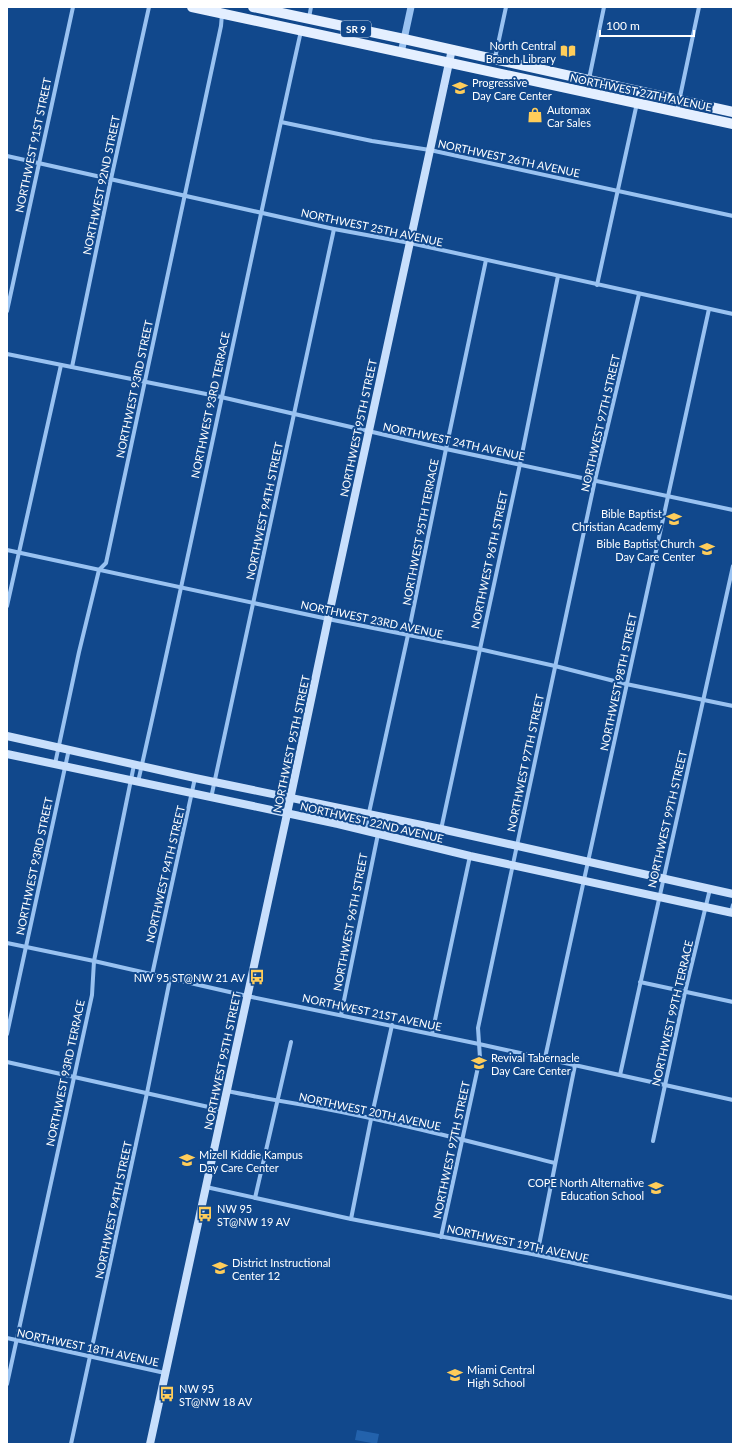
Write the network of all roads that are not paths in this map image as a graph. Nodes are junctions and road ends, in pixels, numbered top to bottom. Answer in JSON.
{"nodes":[{"id":1,"x":73,"y":7,"type":"edge"},
{"id":2,"x":149,"y":7,"type":"edge"},
{"id":3,"x":192,"y":7,"type":"edge"},
{"id":4,"x":253,"y":7,"type":"edge"},
{"id":5,"x":311,"y":7,"type":"edge"},
{"id":6,"x":411,"y":7,"type":"edge"},
{"id":7,"x":506,"y":7,"type":"edge"},
{"id":8,"x":604,"y":7,"type":"edge"},
{"id":9,"x":699,"y":7,"type":"edge"},
{"id":10,"x":222,"y":14,"type":"junction"},
{"id":11,"x":247,"y":19,"type":"junction"},
{"id":12,"x":308,"y":19,"type":"junction"},
{"id":13,"x":301,"y":31,"type":"junction"},
{"id":14,"x":322,"y":35,"type":"junction"},
{"id":15,"x":404,"y":39,"type":"junction"},
{"id":16,"x":452,"y":49,"type":"junction"},
{"id":17,"x":401,"y":53,"type":"junction"},
{"id":18,"x":495,"y":59,"type":"junction"},
{"id":19,"x":449,"y":63,"type":"junction"},
{"id":20,"x":589,"y":79,"type":"junction"},
{"id":21,"x":680,"y":100,"type":"junction"},
{"id":22,"x":637,"y":103,"type":"junction"},
{"id":23,"x":677,"y":112,"type":"junction"},
{"id":24,"x":733,"y":112,"type":"edge"},
{"id":25,"x":281,"y":122,"type":"junction"},
{"id":26,"x":733,"y":124,"type":"edge"},
{"id":27,"x":430,"y":150,"type":"junction"},
{"id":28,"x":7,"y":156,"type":"edge"},
{"id":29,"x":39,"y":164,"type":"junction"},
{"id":30,"x":111,"y":179,"type":"junction"},
{"id":31,"x":618,"y":190,"type":"junction"},
{"id":32,"x":184,"y":196,"type":"junction"},
{"id":33,"x":260,"y":212,"type":"junction"},
{"id":34,"x":733,"y":216,"type":"edge"},
{"id":35,"x":334,"y":229,"type":"junction"},
{"id":36,"x":410,"y":243,"type":"junction"},
{"id":37,"x":486,"y":260,"type":"junction"},
{"id":38,"x":558,"y":276,"type":"junction"},
{"id":39,"x":597,"y":285,"type":"junction"},
{"id":40,"x":639,"y":294,"type":"junction"},
{"id":41,"x":709,"y":309,"type":"junction"},
{"id":42,"x":7,"y":311,"type":"edge"},
{"id":43,"x":733,"y":314,"type":"edge"},
{"id":44,"x":7,"y":354,"type":"edge"},
{"id":45,"x":61,"y":365,"type":"junction"},
{"id":46,"x":72,"y":368,"type":"junction"},
{"id":47,"x":145,"y":382,"type":"junction"},
{"id":48,"x":221,"y":397,"type":"junction"},
{"id":49,"x":294,"y":414,"type":"junction"},
{"id":50,"x":369,"y":432,"type":"junction"},
{"id":51,"x":446,"y":449,"type":"junction"},
{"id":52,"x":520,"y":464,"type":"junction"},
{"id":53,"x":595,"y":480,"type":"junction"},
{"id":54,"x":667,"y":496,"type":"junction"},
{"id":55,"x":733,"y":510,"type":"edge"},
{"id":56,"x":7,"y":550,"type":"edge"},
{"id":57,"x":19,"y":552,"type":"junction"},
{"id":58,"x":733,"y":566,"type":"edge"},
{"id":59,"x":99,"y":570,"type":"junction"},
{"id":60,"x":181,"y":587,"type":"junction"},
{"id":61,"x":254,"y":603,"type":"junction"},
{"id":62,"x":7,"y":606,"type":"edge"},
{"id":63,"x":328,"y":619,"type":"junction"},
{"id":64,"x":408,"y":635,"type":"junction"},
{"id":65,"x":479,"y":650,"type":"junction"},
{"id":66,"x":555,"y":666,"type":"junction"},
{"id":67,"x":626,"y":684,"type":"junction"},
{"id":68,"x":703,"y":700,"type":"junction"},
{"id":69,"x":733,"y":706,"type":"edge"},
{"id":70,"x":7,"y":736,"type":"edge"},
{"id":71,"x":58,"y":747,"type":"junction"},
{"id":72,"x":69,"y":749,"type":"junction"},
{"id":73,"x":7,"y":754,"type":"edge"},
{"id":74,"x":55,"y":764,"type":"junction"},
{"id":75,"x":65,"y":766,"type":"junction"},
{"id":76,"x":138,"y":766,"type":"junction"},
{"id":77,"x":195,"y":778,"type":"junction"},
{"id":78,"x":134,"y":781,"type":"junction"},
{"id":79,"x":214,"y":782,"type":"junction"},
{"id":80,"x":192,"y":794,"type":"junction"},
{"id":81,"x":211,"y":798,"type":"junction"},
{"id":82,"x":291,"y":798,"type":"junction"},
{"id":83,"x":288,"y":814,"type":"junction"},
{"id":84,"x":368,"y":814,"type":"junction"},
{"id":85,"x":441,"y":830,"type":"junction"},
{"id":86,"x":365,"y":831,"type":"junction"},
{"id":87,"x":378,"y":834,"type":"junction"},
{"id":88,"x":516,"y":847,"type":"junction"},
{"id":89,"x":437,"y":848,"type":"junction"},
{"id":90,"x":470,"y":856,"type":"junction"},
{"id":91,"x":588,"y":862,"type":"junction"},
{"id":92,"x":512,"y":864,"type":"junction"},
{"id":93,"x":663,"y":879,"type":"junction"},
{"id":94,"x":584,"y":880,"type":"junction"},
{"id":95,"x":710,"y":889,"type":"junction"},
{"id":96,"x":733,"y":894,"type":"edge"},
{"id":97,"x":659,"y":896,"type":"junction"},
{"id":98,"x":706,"y":906,"type":"junction"},
{"id":99,"x":732,"y":910,"type":"edge"},
{"id":100,"x":7,"y":943,"type":"edge"},
{"id":101,"x":26,"y":947,"type":"junction"},
{"id":102,"x":94,"y":961,"type":"junction"},
{"id":103,"x":152,"y":975,"type":"junction"},
{"id":104,"x":170,"y":979,"type":"junction"},
{"id":105,"x":640,"y":982,"type":"junction"},
{"id":106,"x":685,"y":992,"type":"junction"},
{"id":107,"x":247,"y":996,"type":"junction"},
{"id":108,"x":733,"y":1002,"type":"edge"},
{"id":109,"x":341,"y":1014,"type":"junction"},
{"id":110,"x":392,"y":1025,"type":"junction"},
{"id":111,"x":7,"y":1034,"type":"edge"},
{"id":112,"x":432,"y":1034,"type":"junction"},
{"id":113,"x":291,"y":1042,"type":"dead end"},
{"id":114,"x":479,"y":1044,"type":"junction"},
{"id":115,"x":545,"y":1058,"type":"junction"},
{"id":116,"x":7,"y":1062,"type":"edge"},
{"id":117,"x":575,"y":1065,"type":"junction"},
{"id":118,"x":620,"y":1075,"type":"junction"},
{"id":119,"x":74,"y":1077,"type":"junction"},
{"id":120,"x":665,"y":1085,"type":"junction"},
{"id":121,"x":226,"y":1091,"type":"junction"},
{"id":122,"x":147,"y":1093,"type":"junction"},
{"id":123,"x":733,"y":1100,"type":"edge"},
{"id":124,"x":278,"y":1102,"type":"junction"},
{"id":125,"x":222,"y":1110,"type":"junction"},
{"id":126,"x":371,"y":1119,"type":"junction"},
{"id":127,"x":461,"y":1139,"type":"junction"},
{"id":128,"x":653,"y":1141,"type":"dead end"},
{"id":129,"x":555,"y":1163,"type":"junction"},
{"id":130,"x":206,"y":1187,"type":"junction"},
{"id":131,"x":256,"y":1198,"type":"junction"},
{"id":132,"x":351,"y":1219,"type":"junction"},
{"id":133,"x":442,"y":1236,"type":"junction"},
{"id":134,"x":537,"y":1255,"type":"junction"},
{"id":135,"x":733,"y":1298,"type":"edge"},
{"id":136,"x":7,"y":1338,"type":"edge"},
{"id":137,"x":16,"y":1341,"type":"junction"},
{"id":138,"x":90,"y":1357,"type":"junction"},
{"id":139,"x":165,"y":1373,"type":"junction"},
{"id":140,"x":7,"y":1384,"type":"edge"},
{"id":141,"x":71,"y":1444,"type":"edge"},
{"id":142,"x":150,"y":1444,"type":"edge"}],
"edges":[{"from":1,"to":29,"type":"street","name":"NORTHWEST 91ST STREET"},
{"from":2,"to":30,"type":"street","name":"NORTHWEST 92ND STREET"},
{"from":3,"to":10,"type":"main road","name":"NORTHWEST 27TH AVENUE","number":"SR 9"},
{"from":4,"to":12,"type":"main road","name":"NORTHWEST 27TH AVENUE","number":"SR 9"},
{"from":5,"to":12,"type":"street"},
{"from":6,"to":15,"type":"street"},
{"from":7,"to":18,"type":"street"},
{"from":8,"to":20,"type":"street"},
{"from":9,"to":21,"type":"street"},
{"from":10,"to":11,"type":"main road","name":"NORTHWEST 27TH AVENUE","number":"SR 9"},
{"from":10,"to":32,"type":"street","name":"NORTHWEST 93RD STREET"},
{"from":11,"to":12,"type":"main road"},
{"from":11,"to":13,"type":"main road","name":"NORTHWEST 27TH AVENUE","number":"SR 9"},
{"from":12,"to":14,"type":"main road"},
{"from":12,"to":15,"type":"main road","name":"NORTHWEST 27TH AVENUE","number":"SR 9"},
{"from":13,"to":14,"type":"main road","name":"NORTHWEST 27TH AVENUE","number":"SR 9"},
{"from":13,"to":25,"type":"street","name":"NORTHWEST 93RD TERRACE"},
{"from":14,"to":17,"type":"main road","name":"NORTHWEST 27TH AVENUE","number":"SR 9"},
{"from":15,"to":16,"type":"main road","name":"NORTHWEST 27TH AVENUE","number":"SR 9"},
{"from":15,"to":17,"type":"street"},
{"from":16,"to":18,"type":"main road","name":"NORTHWEST 27TH AVENUE","number":"SR 9"},
{"from":16,"to":19,"type":"main road","name":"NORTHWEST 95TH STREET"},
{"from":17,"to":19,"type":"main road","name":"NORTHWEST 27TH AVENUE","number":"SR 9"},
{"from":18,"to":20,"type":"main road","name":"NORTHWEST 27TH AVENUE","number":"SR 9"},
{"from":19,"to":22,"type":"main road","name":"NORTHWEST 27TH AVENUE","number":"SR 9"},
{"from":19,"to":27,"type":"main road","name":"NORTHWEST 95TH STREET"},
{"from":20,"to":21,"type":"main road","name":"NORTHWEST 27TH AVENUE","number":"SR 9"},
{"from":21,"to":23,"type":"street"},
{"from":21,"to":24,"type":"main road","name":"NORTHWEST 27TH AVENUE","number":"SR 9"},
{"from":22,"to":23,"type":"main road","name":"NORTHWEST 27TH AVENUE","number":"SR 9"},
{"from":22,"to":31,"type":"street"},
{"from":23,"to":26,"type":"main road","name":"NORTHWEST 27TH AVENUE","number":"SR 9"},
{"from":25,"to":27,"type":"street","name":"NORTHWEST 26TH AVENUE"},
{"from":25,"to":33,"type":"street","name":"NORTHWEST 93RD TERRACE"},
{"from":27,"to":31,"type":"street","name":"NORTHWEST 26TH AVENUE"},
{"from":27,"to":36,"type":"main road","name":"NORTHWEST 95TH STREET"},
{"from":28,"to":29,"type":"street","name":"NORTHWEST 25TH AVENUE"},
{"from":29,"to":30,"type":"street","name":"NORTHWEST 25TH AVENUE"},
{"from":29,"to":42,"type":"street","name":"NORTHWEST 91ST STREET"},
{"from":30,"to":32,"type":"street","name":"NORTHWEST 25TH AVENUE"},
{"from":30,"to":46,"type":"street","name":"NORTHWEST 92ND STREET"},
{"from":31,"to":34,"type":"street","name":"NORTHWEST 26TH AVENUE"},
{"from":31,"to":39,"type":"street"},
{"from":32,"to":33,"type":"street","name":"NORTHWEST 25TH AVENUE"},
{"from":32,"to":47,"type":"street","name":"NORTHWEST 93RD STREET"},
{"from":33,"to":35,"type":"street","name":"NORTHWEST 25TH AVENUE"},
{"from":33,"to":48,"type":"street","name":"NORTHWEST 93RD TERRACE"},
{"from":35,"to":36,"type":"street","name":"NORTHWEST 25TH AVENUE"},
{"from":35,"to":49,"type":"street","name":"NORTHWEST 94TH STREET"},
{"from":36,"to":37,"type":"street","name":"NORTHWEST 25TH AVENUE"},
{"from":36,"to":50,"type":"main road","name":"NORTHWEST 95TH STREET"},
{"from":37,"to":38,"type":"street","name":"NORTHWEST 25TH AVENUE"},
{"from":37,"to":51,"type":"street","name":"NORTHWEST 95TH TERRACE"},
{"from":38,"to":39,"type":"street","name":"NORTHWEST 25TH AVENUE"},
{"from":38,"to":52,"type":"street","name":"NORTHWEST 96TH STREET"},
{"from":39,"to":40,"type":"street","name":"NORTHWEST 25TH AVENUE"},
{"from":40,"to":41,"type":"street","name":"NORTHWEST 25TH AVENUE"},
{"from":40,"to":53,"type":"street","name":"NORTHWEST 97TH STREET"},
{"from":41,"to":43,"type":"street","name":"NORTHWEST 25TH AVENUE"},
{"from":41,"to":54,"type":"street","name":"NORTHWEST 98TH STREET"},
{"from":44,"to":45,"type":"street","name":"NORTHWEST 24TH AVENUE"},
{"from":45,"to":46,"type":"street","name":"NORTHWEST 24TH AVENUE"},
{"from":45,"to":57,"type":"street"},
{"from":46,"to":47,"type":"street","name":"NORTHWEST 24TH AVENUE"},
{"from":47,"to":48,"type":"street","name":"NORTHWEST 24TH AVENUE"},
{"from":47,"to":59,"type":"street","name":"NORTHWEST 93RD STREET"},
{"from":48,"to":49,"type":"street","name":"NORTHWEST 24TH AVENUE"},
{"from":48,"to":60,"type":"street","name":"NORTHWEST 93RD TERRACE"},
{"from":49,"to":50,"type":"street","name":"NORTHWEST 24TH AVENUE"},
{"from":49,"to":61,"type":"street","name":"NORTHWEST 94TH STREET"},
{"from":50,"to":51,"type":"street","name":"NORTHWEST 24TH AVENUE"},
{"from":50,"to":63,"type":"main road","name":"NORTHWEST 95TH STREET"},
{"from":51,"to":52,"type":"street","name":"NORTHWEST 24TH AVENUE"},
{"from":51,"to":64,"type":"street","name":"NORTHWEST 95TH TERRACE"},
{"from":52,"to":53,"type":"street","name":"NORTHWEST 24TH AVENUE"},
{"from":52,"to":65,"type":"street","name":"NORTHWEST 96TH STREET"},
{"from":53,"to":54,"type":"street","name":"NORTHWEST 24TH AVENUE"},
{"from":53,"to":66,"type":"street","name":"NORTHWEST 97TH STREET"},
{"from":54,"to":55,"type":"street","name":"NORTHWEST 24TH AVENUE"},
{"from":54,"to":67,"type":"street","name":"NORTHWEST 98TH STREET"},
{"from":56,"to":57,"type":"street","name":"NORTHWEST 23RD AVENUE"},
{"from":57,"to":59,"type":"street","name":"NORTHWEST 23RD AVENUE"},
{"from":57,"to":62,"type":"street"},
{"from":58,"to":68,"type":"street","name":"NORTHWEST 99TH STREET"},
{"from":59,"to":60,"type":"street","name":"NORTHWEST 23RD AVENUE"},
{"from":59,"to":71,"type":"street","name":"NORTHWEST 93RD STREET"},
{"from":60,"to":61,"type":"street","name":"NORTHWEST 23RD AVENUE"},
{"from":60,"to":76,"type":"street","name":"NORTHWEST 93RD TERRACE"},
{"from":61,"to":63,"type":"street","name":"NORTHWEST 23RD AVENUE"},
{"from":61,"to":79,"type":"street","name":"NORTHWEST 94TH STREET"},
{"from":63,"to":64,"type":"street","name":"NORTHWEST 23RD AVENUE"},
{"from":63,"to":82,"type":"main road","name":"NORTHWEST 95TH STREET"},
{"from":64,"to":65,"type":"street","name":"NORTHWEST 23RD AVENUE"},
{"from":64,"to":84,"type":"street","name":"NORTHWEST 95TH TERRACE"},
{"from":65,"to":66,"type":"street","name":"NORTHWEST 23RD AVENUE"},
{"from":65,"to":85,"type":"street","name":"NORTHWEST 96TH STREET"},
{"from":66,"to":67,"type":"street","name":"NORTHWEST 23RD AVENUE"},
{"from":66,"to":88,"type":"street","name":"NORTHWEST 97TH STREET"},
{"from":67,"to":68,"type":"street","name":"NORTHWEST 23RD AVENUE"},
{"from":67,"to":91,"type":"street","name":"NORTHWEST 98TH STREET"},
{"from":68,"to":69,"type":"street","name":"NORTHWEST 23RD AVENUE"},
{"from":68,"to":93,"type":"street","name":"NORTHWEST 99TH STREET"},
{"from":70,"to":71,"type":"main road","name":"NORTHWEST 22ND AVENUE"},
{"from":71,"to":72,"type":"main road","name":"NORTHWEST 22ND AVENUE"},
{"from":71,"to":74,"type":"street","name":"NORTHWEST 93RD STREET"},
{"from":72,"to":75,"type":"street","name":"NORTHWEST 93RD STREET"},
{"from":72,"to":76,"type":"main road","name":"NORTHWEST 22ND AVENUE"},
{"from":73,"to":74,"type":"main road","name":"NORTHWEST 22ND AVENUE"},
{"from":74,"to":75,"type":"main road","name":"NORTHWEST 22ND AVENUE"},
{"from":75,"to":78,"type":"main road","name":"NORTHWEST 22ND AVENUE"},
{"from":75,"to":101,"type":"street","name":"NORTHWEST 93RD STREET"},
{"from":76,"to":77,"type":"main road","name":"NORTHWEST 22ND AVENUE"},
{"from":76,"to":78,"type":"street","name":"NORTHWEST 93RD TERRACE"},
{"from":76,"to":78,"type":"street","name":"NORTHWEST 93RD TERRACE"},
{"from":77,"to":79,"type":"main road","name":"NORTHWEST 22ND AVENUE"},
{"from":77,"to":80,"type":"street","name":"NORTHWEST 94TH STREET"},
{"from":78,"to":80,"type":"main road","name":"NORTHWEST 22ND AVENUE"},
{"from":78,"to":102,"type":"street","name":"NORTHWEST 93RD TERRACE"},
{"from":79,"to":81,"type":"street","name":"NORTHWEST 94TH STREET"},
{"from":79,"to":82,"type":"main road","name":"NORTHWEST 22ND AVENUE"},
{"from":80,"to":81,"type":"main road","name":"NORTHWEST 22ND AVENUE"},
{"from":80,"to":103,"type":"street","name":"NORTHWEST 94TH STREET"},
{"from":81,"to":83,"type":"main road","name":"NORTHWEST 22ND AVENUE"},
{"from":82,"to":83,"type":"main road","name":"NORTHWEST 95TH STREET"},
{"from":82,"to":84,"type":"main road","name":"NORTHWEST 22ND AVENUE"},
{"from":83,"to":86,"type":"main road","name":"NORTHWEST 22ND AVENUE"},
{"from":83,"to":107,"type":"main road","name":"NORTHWEST 95TH STREET"},
{"from":84,"to":85,"type":"main road","name":"NORTHWEST 22ND AVENUE"},
{"from":84,"to":86,"type":"street","name":"NORTHWEST 95TH TERRACE"},
{"from":85,"to":88,"type":"main road","name":"NORTHWEST 22ND AVENUE"},
{"from":85,"to":89,"type":"street","name":"NORTHWEST 96TH STREET"},
{"from":86,"to":87,"type":"main road","name":"NORTHWEST 22ND AVENUE"},
{"from":87,"to":89,"type":"main road","name":"NORTHWEST 22ND AVENUE"},
{"from":87,"to":109,"type":"street","name":"NORTHWEST 96TH STREET"},
{"from":88,"to":91,"type":"main road","name":"NORTHWEST 22ND AVENUE"},
{"from":88,"to":92,"type":"street","name":"NORTHWEST 97TH STREET"},
{"from":89,"to":90,"type":"main road","name":"NORTHWEST 22ND AVENUE"},
{"from":90,"to":92,"type":"main road","name":"NORTHWEST 22ND AVENUE"},
{"from":90,"to":112,"type":"street"},
{"from":91,"to":93,"type":"main road","name":"NORTHWEST 22ND AVENUE"},
{"from":91,"to":94,"type":"street","name":"NORTHWEST 98TH STREET"},
{"from":92,"to":94,"type":"main road","name":"NORTHWEST 22ND AVENUE"},
{"from":92,"to":114,"type":"street","name":"NORTHWEST 97TH STREET"},
{"from":93,"to":95,"type":"main road","name":"NORTHWEST 22ND AVENUE"},
{"from":93,"to":97,"type":"street","name":"NORTHWEST 99TH STREET"},
{"from":94,"to":97,"type":"main road","name":"NORTHWEST 22ND AVENUE"},
{"from":94,"to":115,"type":"street","name":"NORTHWEST 98TH STREET"},
{"from":95,"to":96,"type":"main road","name":"NORTHWEST 22ND AVENUE"},
{"from":95,"to":98,"type":"street","name":"NORTHWEST 99TH TERRACE"},
{"from":97,"to":98,"type":"main road","name":"NORTHWEST 22ND AVENUE"},
{"from":97,"to":105,"type":"street","name":"NORTHWEST 99TH STREET"},
{"from":98,"to":99,"type":"main road","name":"NORTHWEST 22ND AVENUE"},
{"from":98,"to":106,"type":"street","name":"NORTHWEST 99TH TERRACE"},
{"from":100,"to":101,"type":"street","name":"NORTHWEST 21ST AVENUE"},
{"from":101,"to":102,"type":"street","name":"NORTHWEST 21ST AVENUE"},
{"from":101,"to":111,"type":"street","name":"NORTHWEST 93RD STREET"},
{"from":102,"to":103,"type":"street","name":"NORTHWEST 21ST AVENUE"},
{"from":102,"to":119,"type":"street","name":"NORTHWEST 93RD TERRACE"},
{"from":103,"to":104,"type":"street","name":"NORTHWEST 21ST AVENUE"},
{"from":104,"to":107,"type":"street","name":"NORTHWEST 21ST AVENUE"},
{"from":104,"to":122,"type":"street","name":"NORTHWEST 94TH STREET"},
{"from":105,"to":106,"type":"street"},
{"from":105,"to":118,"type":"street","name":"NORTHWEST 99TH STREET"},
{"from":106,"to":108,"type":"street"},
{"from":106,"to":120,"type":"street","name":"NORTHWEST 99TH TERRACE"},
{"from":107,"to":109,"type":"street","name":"NORTHWEST 21ST AVENUE"},
{"from":107,"to":121,"type":"main road","name":"NORTHWEST 95TH STREET"},
{"from":109,"to":110,"type":"street","name":"NORTHWEST 21ST AVENUE"},
{"from":110,"to":112,"type":"street","name":"NORTHWEST 21ST AVENUE"},
{"from":110,"to":126,"type":"street"},
{"from":112,"to":114,"type":"street","name":"NORTHWEST 21ST AVENUE"},
{"from":113,"to":124,"type":"street"},
{"from":114,"to":115,"type":"street","name":"NORTHWEST 21ST AVENUE"},
{"from":114,"to":127,"type":"street","name":"NORTHWEST 97TH STREET"},
{"from":115,"to":117,"type":"street","name":"NORTHWEST 21ST AVENUE"},
{"from":116,"to":119,"type":"street"},
{"from":117,"to":118,"type":"street","name":"NORTHWEST 21ST AVENUE"},
{"from":117,"to":129,"type":"street"},
{"from":118,"to":120,"type":"street","name":"NORTHWEST 21ST AVENUE"},
{"from":119,"to":122,"type":"street"},
{"from":119,"to":137,"type":"street","name":"NORTHWEST 93RD TERRACE"},
{"from":120,"to":123,"type":"street","name":"NORTHWEST 21ST AVENUE"},
{"from":120,"to":128,"type":"street","name":"NORTHWEST 99TH TERRACE"},
{"from":121,"to":124,"type":"street","name":"NORTHWEST 20TH AVENUE"},
{"from":121,"to":125,"type":"main road","name":"NORTHWEST 95TH STREET"},
{"from":122,"to":125,"type":"street"},
{"from":122,"to":138,"type":"street","name":"NORTHWEST 94TH STREET"},
{"from":124,"to":126,"type":"street","name":"NORTHWEST 20TH AVENUE"},
{"from":124,"to":131,"type":"street"},
{"from":125,"to":130,"type":"main road","name":"NORTHWEST 95TH STREET"},
{"from":126,"to":127,"type":"street","name":"NORTHWEST 20TH AVENUE"},
{"from":126,"to":132,"type":"street"},
{"from":127,"to":129,"type":"street","name":"NORTHWEST 20TH AVENUE"},
{"from":127,"to":133,"type":"street","name":"NORTHWEST 97TH STREET"},
{"from":129,"to":134,"type":"street"},
{"from":130,"to":131,"type":"street","name":"NORTHWEST 19TH AVENUE"},
{"from":130,"to":139,"type":"main road","name":"NORTHWEST 95TH STREET"},
{"from":131,"to":132,"type":"street","name":"NORTHWEST 19TH AVENUE"},
{"from":132,"to":133,"type":"street","name":"NORTHWEST 19TH AVENUE"},
{"from":133,"to":134,"type":"street","name":"NORTHWEST 19TH AVENUE"},
{"from":134,"to":135,"type":"street","name":"NORTHWEST 19TH AVENUE"},
{"from":136,"to":137,"type":"street","name":"NORTHWEST 18TH AVENUE"},
{"from":137,"to":138,"type":"street","name":"NORTHWEST 18TH AVENUE"},
{"from":137,"to":140,"type":"street","name":"NORTHWEST 93RD TERRACE"},
{"from":138,"to":139,"type":"street","name":"NORTHWEST 18TH AVENUE"},
{"from":138,"to":141,"type":"street","name":"NORTHWEST 94TH STREET"},
{"from":139,"to":142,"type":"main road","name":"NORTHWEST 95TH STREET"}]}
